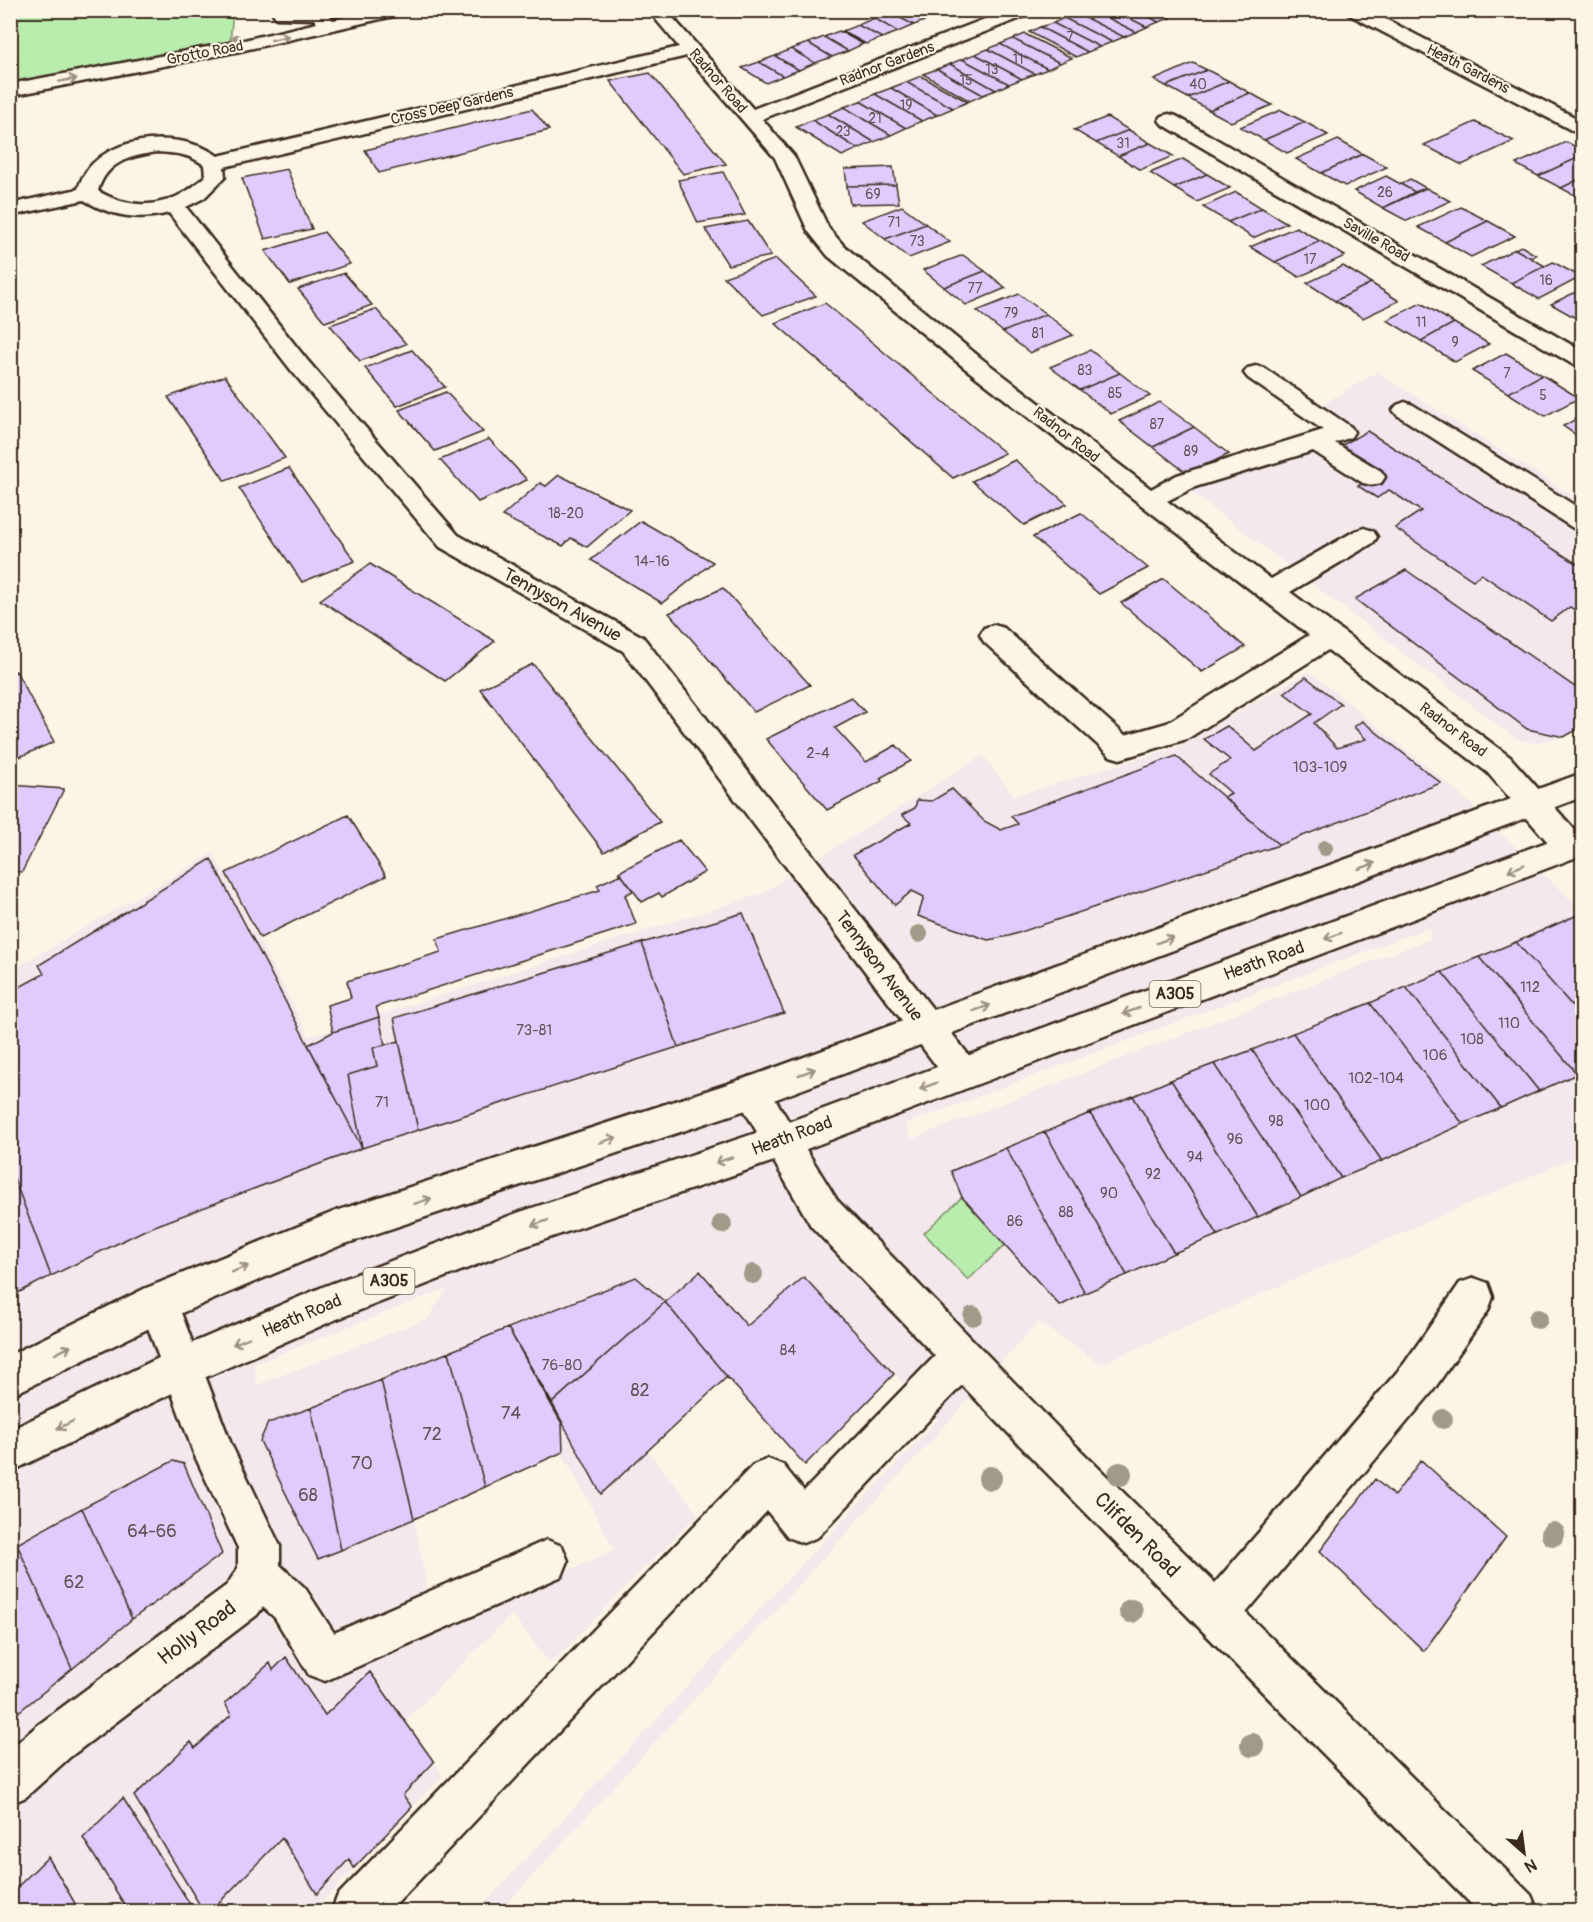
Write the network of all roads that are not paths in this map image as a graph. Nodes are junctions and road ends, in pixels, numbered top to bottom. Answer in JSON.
{"nodes":[{"id":1,"x":280,"y":10,"type":"edge"},
{"id":2,"x":398,"y":10,"type":"edge"},
{"id":3,"x":656,"y":10,"type":"edge"},
{"id":4,"x":1024,"y":10,"type":"edge"},
{"id":5,"x":1354,"y":10,"type":"edge"},
{"id":6,"x":328,"y":27,"type":"junction"},
{"id":7,"x":691,"y":50,"type":"junction"},
{"id":8,"x":10,"y":90,"type":"edge"},
{"id":9,"x":750,"y":117,"type":"junction"},
{"id":10,"x":1169,"y":120,"type":"dead end"},
{"id":11,"x":1582,"y":128,"type":"edge"},
{"id":12,"x":214,"y":163,"type":"junction"},
{"id":13,"x":87,"y":193,"type":"junction"},
{"id":14,"x":173,"y":205,"type":"junction"},
{"id":15,"x":10,"y":210,"type":"edge"},
{"id":16,"x":1582,"y":360,"type":"edge"},
{"id":17,"x":1256,"y":373,"type":"dead end"},
{"id":18,"x":1405,"y":410,"type":"dead end"},
{"id":19,"x":1316,"y":442,"type":"junction"},
{"id":20,"x":1372,"y":477,"type":"dead end"},
{"id":21,"x":1149,"y":500,"type":"junction"},
{"id":22,"x":1582,"y":522,"type":"edge"},
{"id":23,"x":1364,"y":537,"type":"dead end"},
{"id":24,"x":1271,"y":591,"type":"junction"},
{"id":25,"x":994,"y":635,"type":"dead end"},
{"id":26,"x":1329,"y":636,"type":"junction"},
{"id":27,"x":1582,"y":785,"type":"edge"},
{"id":28,"x":1535,"y":804,"type":"junction"},
{"id":29,"x":1576,"y":844,"type":"edge"},
{"id":30,"x":927,"y":1028,"type":"junction"},
{"id":31,"x":962,"y":1073,"type":"junction"},
{"id":32,"x":752,"y":1092,"type":"junction"},
{"id":33,"x":780,"y":1142,"type":"junction"},
{"id":34,"x":1474,"y":1297,"type":"dead end"},
{"id":35,"x":158,"y":1303,"type":"junction"},
{"id":36,"x":962,"y":1357,"type":"junction"},
{"id":37,"x":183,"y":1367,"type":"junction"},
{"id":38,"x":10,"y":1376,"type":"edge"},
{"id":39,"x":10,"y":1452,"type":"edge"},
{"id":40,"x":547,"y":1561,"type":"dead end"},
{"id":41,"x":260,"y":1574,"type":"junction"},
{"id":42,"x":1217,"y":1614,"type":"junction"},
{"id":43,"x":10,"y":1781,"type":"edge"},
{"id":44,"x":355,"y":1911,"type":"edge"},
{"id":45,"x":1514,"y":1911,"type":"edge"}],
"edges":[{"from":1,"to":6,"type":"street"},
{"from":2,"to":6,"type":"street","name":"Grotto Road"},
{"from":3,"to":7,"type":"street","name":"Radnor Road"},
{"from":4,"to":9,"type":"street","name":"Radnor Gardens"},
{"from":5,"to":11,"type":"street","name":"Heath Gardens"},
{"from":8,"to":6,"type":"street","name":"Grotto Road","one_way":true},
{"from":7,"to":9,"type":"street","name":"Radnor Road"},
{"from":7,"to":12,"type":"street","name":"Cross Deep Gardens"},
{"from":9,"to":21,"type":"street","name":"Radnor Road"},
{"from":10,"to":16,"type":"street","name":"Saville Road"},
{"from":12,"to":13,"type":"street"},
{"from":12,"to":14,"type":"street"},
{"from":13,"to":14,"type":"street"},
{"from":13,"to":15,"type":"street"},
{"from":14,"to":30,"type":"street","name":"Tennyson Avenue"},
{"from":17,"to":19,"type":"street"},
{"from":18,"to":22,"type":"street"},
{"from":19,"to":20,"type":"street"},
{"from":19,"to":21,"type":"street"},
{"from":21,"to":24,"type":"street","name":"Radnor Road"},
{"from":23,"to":24,"type":"street"},
{"from":24,"to":26,"type":"street","name":"Radnor Road"},
{"from":25,"to":26,"type":"street"},
{"from":26,"to":28,"type":"street","name":"Radnor Road"},
{"from":27,"to":28,"type":"street"},
{"from":28,"to":29,"type":"street","name":"Radnor Road"},
{"from":30,"to":28,"type":"street","one_way":true},
{"from":29,"to":31,"type":"street","name":"Heath Road","number":"A305","one_way":true},
{"from":30,"to":31,"type":"street","name":"Tennyson Avenue"},
{"from":32,"to":30,"type":"street","one_way":true},
{"from":31,"to":33,"type":"street","name":"Heath Road","number":"A305","one_way":true},
{"from":32,"to":33,"type":"street","name":"Clifden Road"},
{"from":35,"to":32,"type":"street","one_way":true},
{"from":33,"to":36,"type":"street","name":"Clifden Road"},
{"from":33,"to":37,"type":"street","name":"Heath Road","number":"A305","one_way":true},
{"from":34,"to":42,"type":"street"},
{"from":35,"to":37,"type":"street"},
{"from":38,"to":35,"type":"street","one_way":true},
{"from":36,"to":42,"type":"street","name":"Clifden Road"},
{"from":36,"to":44,"type":"street"},
{"from":37,"to":39,"type":"street","name":"Heath Road","number":"A305","one_way":true},
{"from":37,"to":41,"type":"street"},
{"from":40,"to":41,"type":"street"},
{"from":41,"to":43,"type":"street","name":"Holly Road"},
{"from":42,"to":45,"type":"street","name":"Clifden Road"}]}
